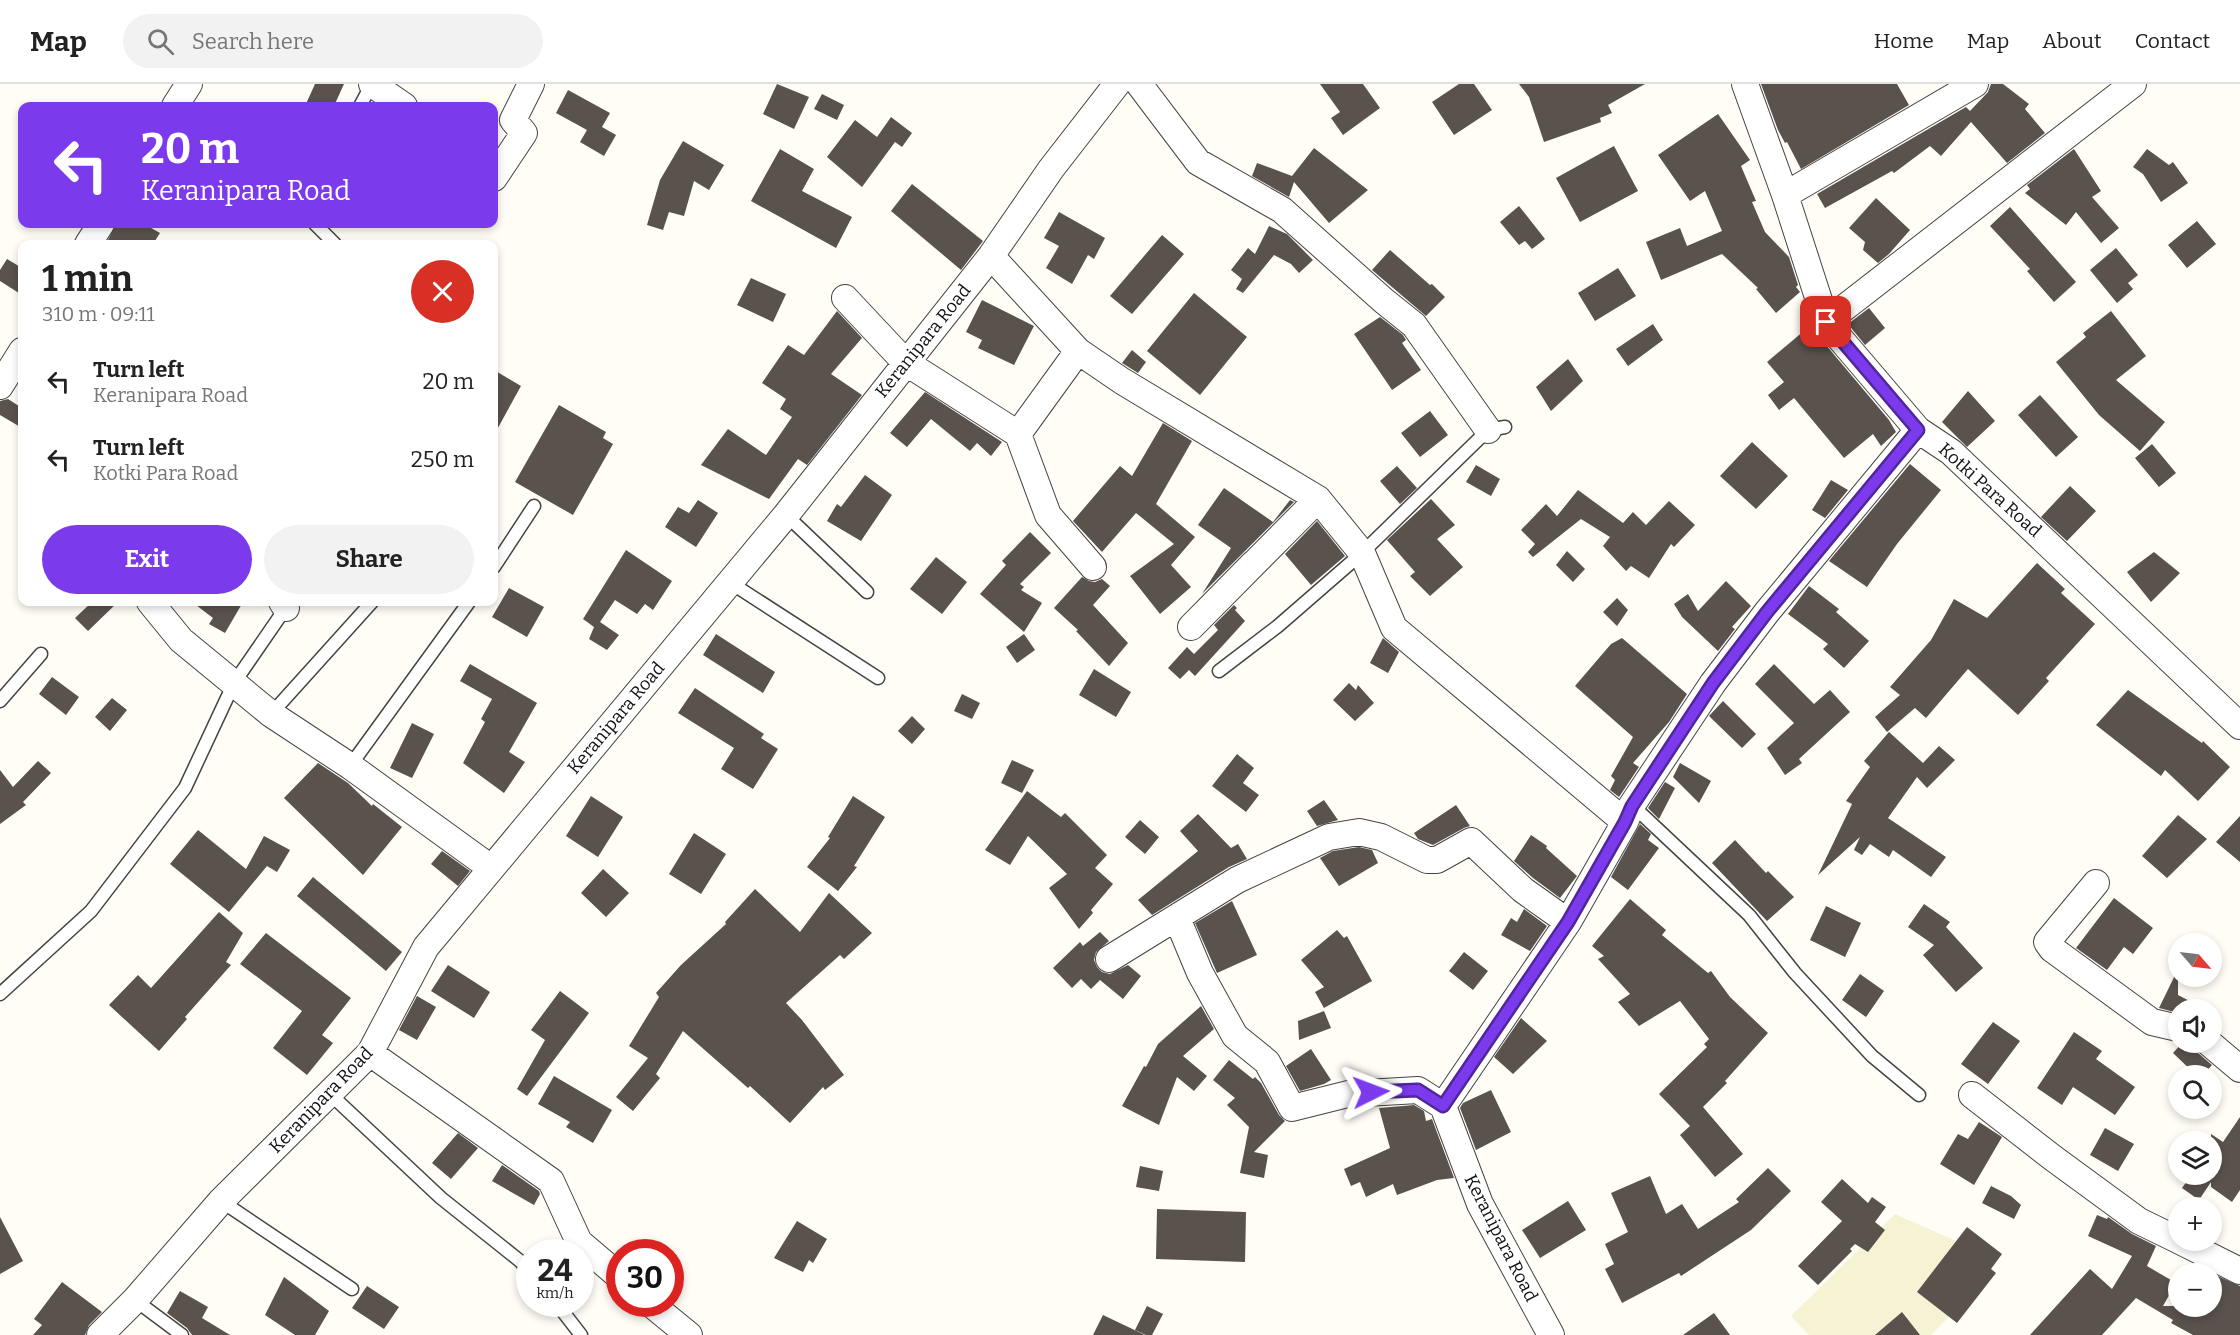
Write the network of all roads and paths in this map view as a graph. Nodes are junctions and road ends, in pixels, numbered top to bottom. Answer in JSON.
{"nodes":[{"id":1,"x":189,"y":84,"type":"edge"},
{"id":2,"x":372,"y":84,"type":"edge"},
{"id":3,"x":531,"y":84,"type":"edge"},
{"id":4,"x":1139,"y":84,"type":"edge"},
{"id":5,"x":1745,"y":84,"type":"edge"},
{"id":6,"x":1975,"y":84,"type":"edge"},
{"id":7,"x":2133,"y":84,"type":"edge"},
{"id":8,"x":1109,"y":87,"type":"edge"},
{"id":9,"x":178,"y":102,"type":"edge"},
{"id":10,"x":362,"y":102,"type":"edge"},
{"id":11,"x":398,"y":102,"type":"edge"},
{"id":12,"x":498,"y":172,"type":"edge"},
{"id":13,"x":1785,"y":195,"type":"junction"},
{"id":14,"x":319,"y":228,"type":"edge"},
{"id":15,"x":331,"y":240,"type":"edge"},
{"id":16,"x":991,"y":256,"type":"junction"},
{"id":17,"x":845,"y":298,"type":"dead end"},
{"id":18,"x":1826,"y":322,"type":"junction"},
{"id":19,"x":1078,"y":351,"type":"junction"},
{"id":20,"x":18,"y":359,"type":"edge"},
{"id":21,"x":905,"y":362,"type":"junction"},
{"id":22,"x":8,"y":379,"type":"edge"},
{"id":23,"x":1496,"y":429,"type":"joint"},
{"id":24,"x":1918,"y":430,"type":"junction"},
{"id":25,"x":1018,"y":434,"type":"junction"},
{"id":26,"x":1318,"y":499,"type":"junction"},
{"id":27,"x":534,"y":506,"type":"dead end"},
{"id":28,"x":786,"y":515,"type":"junction"},
{"id":29,"x":1362,"y":553,"type":"junction"},
{"id":30,"x":498,"y":557,"type":"edge"},
{"id":31,"x":1253,"y":564,"type":"dead end"},
{"id":32,"x":1093,"y":567,"type":"dead end"},
{"id":33,"x":731,"y":583,"type":"junction"},
{"id":34,"x":867,"y":592,"type":"dead end"},
{"id":35,"x":153,"y":606,"type":"edge"},
{"id":36,"x":285,"y":606,"type":"edge"},
{"id":37,"x":368,"y":606,"type":"edge"},
{"id":38,"x":466,"y":606,"type":"edge"},
{"id":39,"x":41,"y":654,"type":"dead end"},
{"id":40,"x":1219,"y":671,"type":"dead end"},
{"id":41,"x":878,"y":678,"type":"dead end"},
{"id":42,"x":234,"y":683,"type":"junction"},
{"id":43,"x":0,"y":701,"type":"edge"},
{"id":44,"x":271,"y":714,"type":"junction"},
{"id":45,"x":2240,"y":726,"type":"edge"},
{"id":46,"x":350,"y":766,"type":"junction"},
{"id":47,"x":1628,"y":814,"type":"junction"},
{"id":48,"x":491,"y":868,"type":"junction"},
{"id":49,"x":2096,"y":883,"type":"dead end"},
{"id":50,"x":1177,"y":918,"type":"junction"},
{"id":51,"x":1568,"y":922,"type":"junction"},
{"id":52,"x":1109,"y":959,"type":"dead end"},
{"id":53,"x":0,"y":994,"type":"edge"},
{"id":54,"x":2168,"y":1026,"type":"edge"},
{"id":55,"x":370,"y":1053,"type":"junction"},
{"id":56,"x":2221,"y":1053,"type":"edge"},
{"id":57,"x":2240,"y":1069,"type":"edge"},
{"id":58,"x":329,"y":1094,"type":"junction"},
{"id":59,"x":1920,"y":1095,"type":"dead end"},
{"id":60,"x":1972,"y":1095,"type":"dead end"},
{"id":61,"x":1443,"y":1106,"type":"junction"},
{"id":62,"x":221,"y":1201,"type":"junction"},
{"id":63,"x":2168,"y":1235,"type":"edge"},
{"id":64,"x":2200,"y":1251,"type":"edge"},
{"id":65,"x":516,"y":1258,"type":"edge"},
{"id":66,"x":606,"y":1265,"type":"edge"},
{"id":67,"x":2240,"y":1271,"type":"edge"},
{"id":68,"x":352,"y":1289,"type":"dead end"},
{"id":69,"x":135,"y":1300,"type":"junction"},
{"id":70,"x":567,"y":1317,"type":"edge"},
{"id":71,"x":667,"y":1317,"type":"edge"},
{"id":72,"x":100,"y":1335,"type":"edge"},
{"id":73,"x":182,"y":1335,"type":"edge"},
{"id":74,"x":581,"y":1335,"type":"edge"},
{"id":75,"x":689,"y":1335,"type":"edge"},
{"id":76,"x":1551,"y":1335,"type":"edge"}],
"edges":[{"from":1,"to":9,"type":"street"},
{"from":2,"to":10,"type":"lane"},
{"from":2,"to":11,"type":"street"},
{"from":3,"to":12,"type":"street"},
{"from":4,"to":23,"type":"street"},
{"from":5,"to":13,"type":"street","name":"Kotki Para Road"},
{"from":6,"to":13,"type":"street"},
{"from":7,"to":18,"type":"street"},
{"from":8,"to":16,"type":"street","name":"Keranipara Road"},
{"from":13,"to":18,"type":"street","name":"Kotki Para Road"},
{"from":14,"to":15,"type":"lane"},
{"from":16,"to":19,"type":"street"},
{"from":16,"to":21,"type":"street","name":"Keranipara Road"},
{"from":17,"to":21,"type":"street"},
{"from":18,"to":24,"type":"street","name":"Kotki Para Road"},
{"from":19,"to":25,"type":"street"},
{"from":19,"to":26,"type":"street"},
{"from":20,"to":22,"type":"street"},
{"from":21,"to":25,"type":"street"},
{"from":21,"to":28,"type":"street","name":"Keranipara Road"},
{"from":23,"to":29,"type":"lane"},
{"from":24,"to":45,"type":"street","name":"Kotki Para Road"},
{"from":24,"to":47,"type":"street"},
{"from":25,"to":32,"type":"street"},
{"from":26,"to":29,"type":"street"},
{"from":26,"to":31,"type":"street"},
{"from":27,"to":30,"type":"lane"},
{"from":28,"to":33,"type":"street","name":"Keranipara Road"},
{"from":28,"to":34,"type":"lane"},
{"from":29,"to":40,"type":"lane"},
{"from":29,"to":47,"type":"street"},
{"from":33,"to":41,"type":"lane"},
{"from":33,"to":48,"type":"street","name":"Keranipara Road"},
{"from":35,"to":42,"type":"street"},
{"from":36,"to":42,"type":"lane"},
{"from":37,"to":44,"type":"lane"},
{"from":38,"to":46,"type":"lane"},
{"from":39,"to":43,"type":"lane"},
{"from":42,"to":44,"type":"street"},
{"from":42,"to":53,"type":"lane"},
{"from":44,"to":46,"type":"street"},
{"from":46,"to":48,"type":"street"},
{"from":47,"to":51,"type":"street"},
{"from":47,"to":59,"type":"lane"},
{"from":48,"to":55,"type":"street","name":"Keranipara Road"},
{"from":49,"to":54,"type":"street"},
{"from":50,"to":51,"type":"street"},
{"from":50,"to":52,"type":"street"},
{"from":50,"to":61,"type":"street"},
{"from":51,"to":61,"type":"street"},
{"from":55,"to":58,"type":"street","name":"Keranipara Road"},
{"from":55,"to":66,"type":"street"},
{"from":56,"to":57,"type":"street"},
{"from":58,"to":62,"type":"street","name":"Keranipara Road"},
{"from":58,"to":65,"type":"lane"},
{"from":60,"to":63,"type":"street"},
{"from":61,"to":76,"type":"street","name":"Keranipara Road"},
{"from":62,"to":68,"type":"lane"},
{"from":62,"to":69,"type":"street","name":"Keranipara Road"},
{"from":64,"to":67,"type":"street"},
{"from":69,"to":72,"type":"street","name":"Keranipara Road"},
{"from":69,"to":73,"type":"lane"},
{"from":70,"to":74,"type":"lane"},
{"from":71,"to":75,"type":"street"}]}
